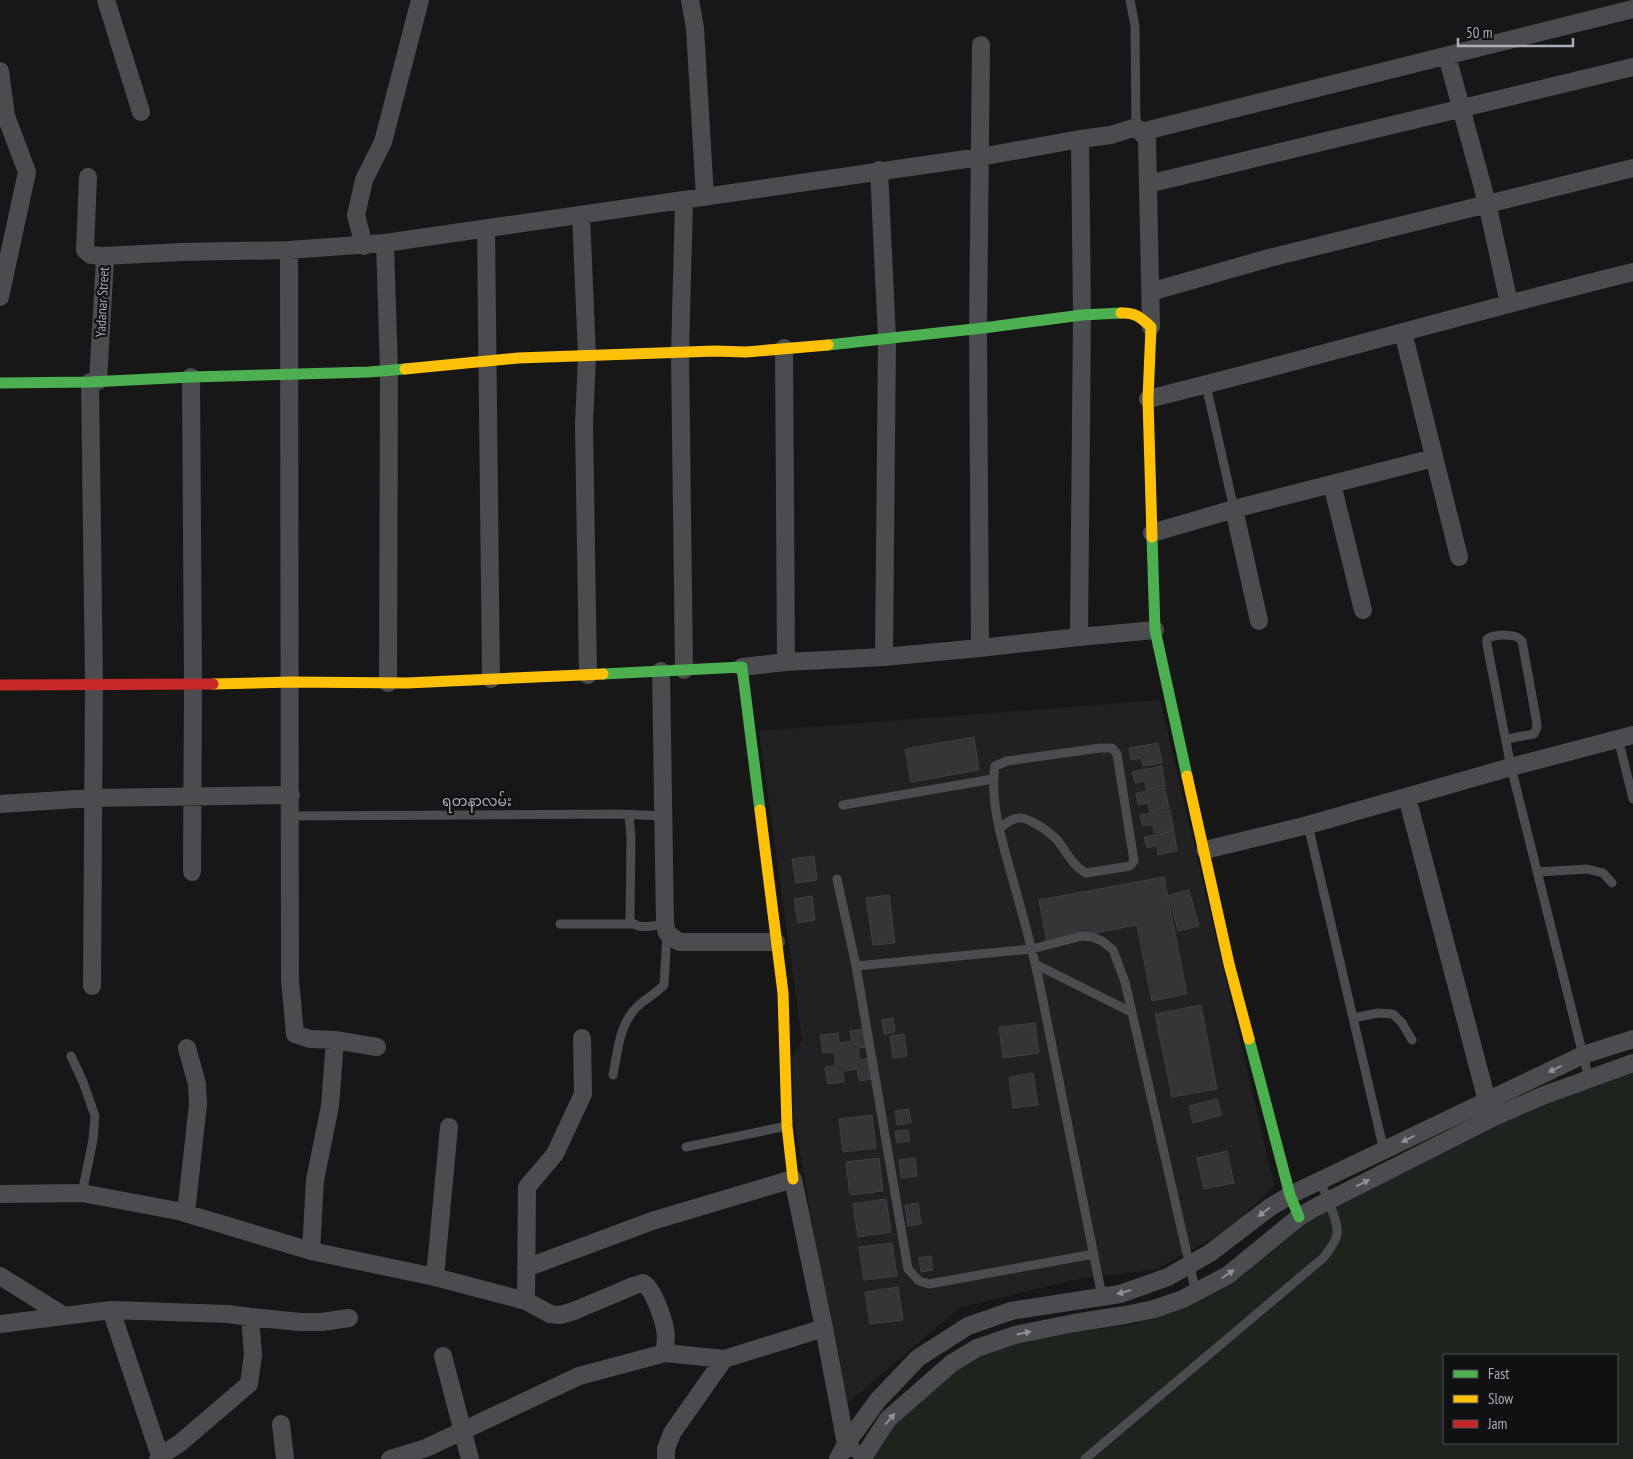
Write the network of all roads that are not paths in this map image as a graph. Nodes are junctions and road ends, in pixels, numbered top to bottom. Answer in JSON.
{"nodes":[{"id":1,"x":106,"y":0,"type":"edge"},
{"id":2,"x":420,"y":0,"type":"edge"},
{"id":3,"x":690,"y":0,"type":"edge"},
{"id":4,"x":1130,"y":0,"type":"edge"},
{"id":5,"x":1633,"y":9,"type":"edge"},
{"id":6,"x":981,"y":44,"type":"dead end"},
{"id":7,"x":1447,"y":56,"type":"junction"},
{"id":8,"x":1633,"y":68,"type":"edge"},
{"id":9,"x":0,"y":70,"type":"edge"},
{"id":10,"x":1462,"y":109,"type":"junction"},
{"id":11,"x":141,"y":112,"type":"dead end"},
{"id":12,"x":1139,"y":130,"type":"junction"},
{"id":13,"x":1080,"y":139,"type":"junction"},
{"id":14,"x":980,"y":157,"type":"junction"},
{"id":15,"x":1633,"y":168,"type":"edge"},
{"id":16,"x":879,"y":170,"type":"junction"},
{"id":17,"x":88,"y":177,"type":"dead end"},
{"id":18,"x":1148,"y":184,"type":"junction"},
{"id":19,"x":705,"y":197,"type":"junction"},
{"id":20,"x":684,"y":200,"type":"junction"},
{"id":21,"x":1487,"y":203,"type":"junction"},
{"id":22,"x":580,"y":215,"type":"junction"},
{"id":23,"x":486,"y":228,"type":"junction"},
{"id":24,"x":385,"y":243,"type":"junction"},
{"id":25,"x":364,"y":246,"type":"junction"},
{"id":26,"x":289,"y":250,"type":"junction"},
{"id":27,"x":103,"y":256,"type":"junction"},
{"id":28,"x":1633,"y":272,"type":"edge"},
{"id":29,"x":1150,"y":292,"type":"junction"},
{"id":30,"x":0,"y":297,"type":"edge"},
{"id":31,"x":1509,"y":303,"type":"junction"},
{"id":32,"x":1082,"y":315,"type":"junction"},
{"id":33,"x":1150,"y":327,"type":"junction"},
{"id":34,"x":978,"y":328,"type":"junction"},
{"id":35,"x":1403,"y":332,"type":"junction"},
{"id":36,"x":887,"y":338,"type":"junction"},
{"id":37,"x":784,"y":348,"type":"junction"},
{"id":38,"x":680,"y":354,"type":"junction"},
{"id":39,"x":587,"y":356,"type":"junction"},
{"id":40,"x":488,"y":361,"type":"junction"},
{"id":41,"x":389,"y":370,"type":"junction"},
{"id":42,"x":290,"y":374,"type":"junction"},
{"id":43,"x":191,"y":377,"type":"junction"},
{"id":44,"x":94,"y":382,"type":"junction"},
{"id":45,"x":0,"y":383,"type":"edge"},
{"id":46,"x":1206,"y":385,"type":"junction"},
{"id":47,"x":1148,"y":399,"type":"junction"},
{"id":48,"x":1434,"y":458,"type":"junction"},
{"id":49,"x":1332,"y":484,"type":"junction"},
{"id":50,"x":1234,"y":509,"type":"junction"},
{"id":51,"x":1152,"y":532,"type":"junction"},
{"id":52,"x":1459,"y":557,"type":"dead end"},
{"id":53,"x":1364,"y":610,"type":"dead end"},
{"id":54,"x":1259,"y":621,"type":"dead end"},
{"id":55,"x":1155,"y":630,"type":"junction"},
{"id":56,"x":1079,"y":637,"type":"junction"},
{"id":57,"x":980,"y":648,"type":"junction"},
{"id":58,"x":884,"y":657,"type":"junction"},
{"id":59,"x":786,"y":662,"type":"junction"},
{"id":60,"x":742,"y":667,"type":"junction"},
{"id":61,"x":684,"y":670,"type":"junction"},
{"id":62,"x":661,"y":671,"type":"junction"},
{"id":63,"x":588,"y":675,"type":"junction"},
{"id":64,"x":491,"y":679,"type":"junction"},
{"id":65,"x":291,"y":682,"type":"junction"},
{"id":66,"x":388,"y":683,"type":"junction"},
{"id":67,"x":94,"y":684,"type":"junction"},
{"id":68,"x":193,"y":684,"type":"junction"},
{"id":69,"x":0,"y":685,"type":"edge"},
{"id":70,"x":1626,"y":736,"type":"edge"},
{"id":71,"x":1506,"y":739,"type":"junction"},
{"id":72,"x":1511,"y":767,"type":"junction"},
{"id":73,"x":993,"y":779,"type":"junction"},
{"id":74,"x":193,"y":795,"type":"junction"},
{"id":75,"x":291,"y":795,"type":"junction"},
{"id":76,"x":1407,"y":797,"type":"junction"},
{"id":77,"x":93,"y":798,"type":"junction"},
{"id":78,"x":1633,"y":799,"type":"edge"},
{"id":79,"x":0,"y":804,"type":"edge"},
{"id":80,"x":843,"y":805,"type":"dead end"},
{"id":81,"x":629,"y":815,"type":"junction"},
{"id":82,"x":290,"y":816,"type":"junction"},
{"id":83,"x":663,"y":816,"type":"junction"},
{"id":84,"x":1308,"y":826,"type":"junction"},
{"id":85,"x":999,"y":829,"type":"junction"},
{"id":86,"x":1205,"y":850,"type":"junction"},
{"id":87,"x":192,"y":872,"type":"dead end"},
{"id":88,"x":1537,"y":872,"type":"junction"},
{"id":89,"x":837,"y":879,"type":"dead end"},
{"id":90,"x":1612,"y":884,"type":"dead end"},
{"id":91,"x":560,"y":924,"type":"dead end"},
{"id":92,"x":633,"y":924,"type":"junction"},
{"id":93,"x":666,"y":929,"type":"junction"},
{"id":94,"x":776,"y":942,"type":"junction"},
{"id":95,"x":1032,"y":949,"type":"junction"},
{"id":96,"x":1036,"y":964,"type":"junction"},
{"id":97,"x":856,"y":966,"type":"junction"},
{"id":98,"x":92,"y":986,"type":"dead end"},
{"id":99,"x":1131,"y":1012,"type":"junction"},
{"id":100,"x":1353,"y":1018,"type":"junction"},
{"id":101,"x":582,"y":1038,"type":"dead end"},
{"id":102,"x":1633,"y":1039,"type":"edge"},
{"id":103,"x":335,"y":1040,"type":"junction"},
{"id":104,"x":1412,"y":1040,"type":"dead end"},
{"id":105,"x":377,"y":1047,"type":"dead end"},
{"id":106,"x":187,"y":1048,"type":"dead end"},
{"id":107,"x":72,"y":1056,"type":"dead end"},
{"id":108,"x":1583,"y":1056,"type":"junction"},
{"id":109,"x":1633,"y":1064,"type":"edge"},
{"id":110,"x":613,"y":1075,"type":"dead end"},
{"id":111,"x":1589,"y":1079,"type":"junction"},
{"id":112,"x":1491,"y":1109,"type":"junction"},
{"id":113,"x":449,"y":1126,"type":"dead end"},
{"id":114,"x":787,"y":1126,"type":"junction"},
{"id":115,"x":686,"y":1147,"type":"dead end"},
{"id":116,"x":1384,"y":1151,"type":"junction"},
{"id":117,"x":793,"y":1179,"type":"junction"},
{"id":118,"x":1320,"y":1181,"type":"junction"},
{"id":119,"x":82,"y":1193,"type":"junction"},
{"id":120,"x":0,"y":1194,"type":"edge"},
{"id":121,"x":1290,"y":1196,"type":"junction"},
{"id":122,"x":1328,"y":1201,"type":"junction"},
{"id":123,"x":186,"y":1213,"type":"junction"},
{"id":124,"x":1298,"y":1217,"type":"junction"},
{"id":125,"x":310,"y":1251,"type":"junction"},
{"id":126,"x":1094,"y":1254,"type":"junction"},
{"id":127,"x":1189,"y":1265,"type":"junction"},
{"id":128,"x":526,"y":1268,"type":"junction"},
{"id":129,"x":0,"y":1276,"type":"edge"},
{"id":130,"x":435,"y":1277,"type":"junction"},
{"id":131,"x":1196,"y":1293,"type":"junction"},
{"id":132,"x":1102,"y":1296,"type":"junction"},
{"id":133,"x":526,"y":1301,"type":"junction"},
{"id":134,"x":111,"y":1310,"type":"junction"},
{"id":135,"x":64,"y":1316,"type":"junction"},
{"id":136,"x":250,"y":1317,"type":"junction"},
{"id":137,"x":349,"y":1318,"type":"dead end"},
{"id":138,"x":0,"y":1324,"type":"edge"},
{"id":139,"x":824,"y":1328,"type":"junction"},
{"id":140,"x":665,"y":1353,"type":"junction"},
{"id":141,"x":442,"y":1356,"type":"dead end"},
{"id":142,"x":724,"y":1359,"type":"junction"},
{"id":143,"x":281,"y":1424,"type":"dead end"},
{"id":144,"x":463,"y":1431,"type":"junction"},
{"id":145,"x":183,"y":1451,"type":"edge"},
{"id":146,"x":842,"y":1452,"type":"edge"},
{"id":147,"x":159,"y":1457,"type":"edge"},
{"id":148,"x":863,"y":1458,"type":"edge"},
{"id":149,"x":285,"y":1459,"type":"edge"},
{"id":150,"x":390,"y":1459,"type":"edge"},
{"id":151,"x":470,"y":1459,"type":"edge"},
{"id":152,"x":666,"y":1459,"type":"edge"},
{"id":153,"x":1085,"y":1459,"type":"edge"}],
"edges":[{"from":1,"to":11,"type":"street"},
{"from":2,"to":25,"type":"street"},
{"from":3,"to":19,"type":"street"},
{"from":4,"to":12,"type":"lane"},
{"from":5,"to":7,"type":"street"},
{"from":6,"to":14,"type":"street"},
{"from":7,"to":10,"type":"street"},
{"from":7,"to":12,"type":"street"},
{"from":8,"to":10,"type":"street"},
{"from":9,"to":30,"type":"street"},
{"from":10,"to":18,"type":"street"},
{"from":10,"to":21,"type":"street"},
{"from":12,"to":13,"type":"street"},
{"from":12,"to":18,"type":"street"},
{"from":13,"to":14,"type":"street"},
{"from":13,"to":32,"type":"street"},
{"from":14,"to":16,"type":"street"},
{"from":14,"to":34,"type":"street"},
{"from":15,"to":21,"type":"street"},
{"from":16,"to":19,"type":"street"},
{"from":16,"to":36,"type":"street"},
{"from":17,"to":27,"type":"street","name":"Yadanar Street"},
{"from":18,"to":29,"type":"street"},
{"from":19,"to":20,"type":"street"},
{"from":20,"to":22,"type":"street"},
{"from":20,"to":38,"type":"street"},
{"from":21,"to":29,"type":"street"},
{"from":21,"to":31,"type":"street"},
{"from":22,"to":23,"type":"street"},
{"from":22,"to":39,"type":"street"},
{"from":23,"to":24,"type":"street"},
{"from":23,"to":40,"type":"street"},
{"from":24,"to":25,"type":"street"},
{"from":24,"to":41,"type":"street"},
{"from":25,"to":26,"type":"street"},
{"from":26,"to":27,"type":"street"},
{"from":26,"to":42,"type":"street"},
{"from":27,"to":44,"type":"street","name":"Yadanar Street"},
{"from":28,"to":31,"type":"street"},
{"from":29,"to":33,"type":"street"},
{"from":31,"to":35,"type":"street"},
{"from":32,"to":33,"type":"street"},
{"from":32,"to":34,"type":"street"},
{"from":32,"to":56,"type":"street"},
{"from":33,"to":47,"type":"street"},
{"from":34,"to":36,"type":"street"},
{"from":34,"to":57,"type":"street"},
{"from":35,"to":46,"type":"street"},
{"from":35,"to":48,"type":"street"},
{"from":36,"to":37,"type":"street"},
{"from":36,"to":58,"type":"street"},
{"from":37,"to":38,"type":"street"},
{"from":37,"to":59,"type":"street"},
{"from":38,"to":39,"type":"street"},
{"from":38,"to":61,"type":"street"},
{"from":39,"to":40,"type":"street"},
{"from":39,"to":63,"type":"street"},
{"from":40,"to":41,"type":"street"},
{"from":40,"to":64,"type":"street"},
{"from":41,"to":42,"type":"street"},
{"from":41,"to":66,"type":"street"},
{"from":42,"to":43,"type":"street"},
{"from":42,"to":65,"type":"street"},
{"from":43,"to":44,"type":"street"},
{"from":43,"to":68,"type":"street"},
{"from":44,"to":45,"type":"street"},
{"from":44,"to":67,"type":"street","name":"Yadanar Street"},
{"from":46,"to":47,"type":"street"},
{"from":46,"to":50,"type":"lane"},
{"from":47,"to":51,"type":"street"},
{"from":48,"to":49,"type":"street"},
{"from":48,"to":52,"type":"street"},
{"from":49,"to":50,"type":"street"},
{"from":49,"to":53,"type":"street"},
{"from":50,"to":51,"type":"street"},
{"from":50,"to":54,"type":"street"},
{"from":51,"to":55,"type":"street"},
{"from":55,"to":56,"type":"street"},
{"from":55,"to":86,"type":"street"},
{"from":56,"to":57,"type":"street"},
{"from":57,"to":58,"type":"street"},
{"from":58,"to":59,"type":"street"},
{"from":59,"to":60,"type":"street"},
{"from":60,"to":61,"type":"street"},
{"from":60,"to":94,"type":"street"},
{"from":61,"to":62,"type":"street"},
{"from":62,"to":63,"type":"street"},
{"from":62,"to":83,"type":"street"},
{"from":63,"to":64,"type":"street"},
{"from":64,"to":66,"type":"street"},
{"from":65,"to":66,"type":"street"},
{"from":65,"to":68,"type":"street"},
{"from":65,"to":75,"type":"street"},
{"from":67,"to":68,"type":"street"},
{"from":67,"to":69,"type":"street"},
{"from":67,"to":77,"type":"street","name":"Yadanar Street"},
{"from":68,"to":74,"type":"street"},
{"from":70,"to":72,"type":"street"},
{"from":70,"to":78,"type":"lane"},
{"from":71,"to":71,"type":"lane"},
{"from":71,"to":72,"type":"lane"},
{"from":72,"to":76,"type":"street"},
{"from":72,"to":88,"type":"lane"},
{"from":73,"to":80,"type":"lane"},
{"from":73,"to":85,"type":"lane"},
{"from":73,"to":85,"type":"lane"},
{"from":74,"to":75,"type":"street"},
{"from":74,"to":77,"type":"street"},
{"from":74,"to":87,"type":"street"},
{"from":75,"to":82,"type":"street"},
{"from":76,"to":84,"type":"street"},
{"from":76,"to":112,"type":"street"},
{"from":77,"to":79,"type":"street"},
{"from":77,"to":98,"type":"street","name":"Yadanar Street"},
{"from":81,"to":82,"type":"lane","name":"ရတနာလမ်း"},
{"from":81,"to":83,"type":"lane","name":"ရတနာလမ်း"},
{"from":81,"to":92,"type":"lane"},
{"from":82,"to":103,"type":"street"},
{"from":83,"to":93,"type":"street"},
{"from":84,"to":86,"type":"street"},
{"from":84,"to":100,"type":"lane"},
{"from":85,"to":95,"type":"lane"},
{"from":86,"to":121,"type":"street"},
{"from":88,"to":90,"type":"lane"},
{"from":88,"to":108,"type":"lane"},
{"from":89,"to":97,"type":"lane"},
{"from":91,"to":92,"type":"lane"},
{"from":92,"to":93,"type":"lane"},
{"from":93,"to":94,"type":"street"},
{"from":93,"to":110,"type":"lane"},
{"from":94,"to":114,"type":"street"},
{"from":95,"to":96,"type":"lane"},
{"from":95,"to":97,"type":"lane"},
{"from":95,"to":99,"type":"lane"},
{"from":96,"to":99,"type":"lane"},
{"from":96,"to":126,"type":"lane"},
{"from":97,"to":126,"type":"lane"},
{"from":99,"to":127,"type":"lane"},
{"from":100,"to":104,"type":"lane"},
{"from":100,"to":116,"type":"lane"},
{"from":101,"to":128,"type":"street"},
{"from":102,"to":108,"type":"street"},
{"from":103,"to":105,"type":"street"},
{"from":103,"to":125,"type":"street"},
{"from":106,"to":123,"type":"street"},
{"from":107,"to":119,"type":"lane"},
{"from":108,"to":111,"type":"lane"},
{"from":108,"to":112,"type":"street","one_way":true},
{"from":109,"to":111,"type":"street"},
{"from":111,"to":112,"type":"street"},
{"from":112,"to":116,"type":"street","one_way":true},
{"from":122,"to":112,"type":"street","one_way":true},
{"from":113,"to":130,"type":"street"},
{"from":114,"to":115,"type":"lane"},
{"from":114,"to":117,"type":"street"},
{"from":116,"to":118,"type":"street"},
{"from":117,"to":128,"type":"street"},
{"from":117,"to":139,"type":"street"},
{"from":118,"to":121,"type":"street"},
{"from":118,"to":122,"type":"lane"},
{"from":119,"to":120,"type":"street"},
{"from":119,"to":123,"type":"street"},
{"from":121,"to":124,"type":"street"},
{"from":121,"to":127,"type":"street","one_way":true},
{"from":122,"to":124,"type":"street"},
{"from":122,"to":153,"type":"lane"},
{"from":123,"to":125,"type":"street"},
{"from":131,"to":124,"type":"street","one_way":true},
{"from":125,"to":130,"type":"street"},
{"from":126,"to":132,"type":"lane"},
{"from":127,"to":131,"type":"lane"},
{"from":127,"to":132,"type":"street","one_way":true},
{"from":128,"to":133,"type":"street"},
{"from":129,"to":135,"type":"street"},
{"from":130,"to":133,"type":"street"},
{"from":148,"to":131,"type":"street","one_way":true},
{"from":132,"to":146,"type":"street"},
{"from":133,"to":140,"type":"street"},
{"from":134,"to":135,"type":"street"},
{"from":134,"to":136,"type":"street"},
{"from":134,"to":147,"type":"street"},
{"from":135,"to":138,"type":"street"},
{"from":136,"to":137,"type":"street"},
{"from":136,"to":145,"type":"street"},
{"from":139,"to":142,"type":"street"},
{"from":139,"to":146,"type":"street"},
{"from":140,"to":142,"type":"street"},
{"from":140,"to":144,"type":"street"},
{"from":141,"to":144,"type":"street"},
{"from":142,"to":152,"type":"street"},
{"from":143,"to":149,"type":"street"},
{"from":144,"to":150,"type":"street"},
{"from":144,"to":151,"type":"street"},
{"from":145,"to":147,"type":"street"},
{"from":146,"to":148,"type":"street"}]}
